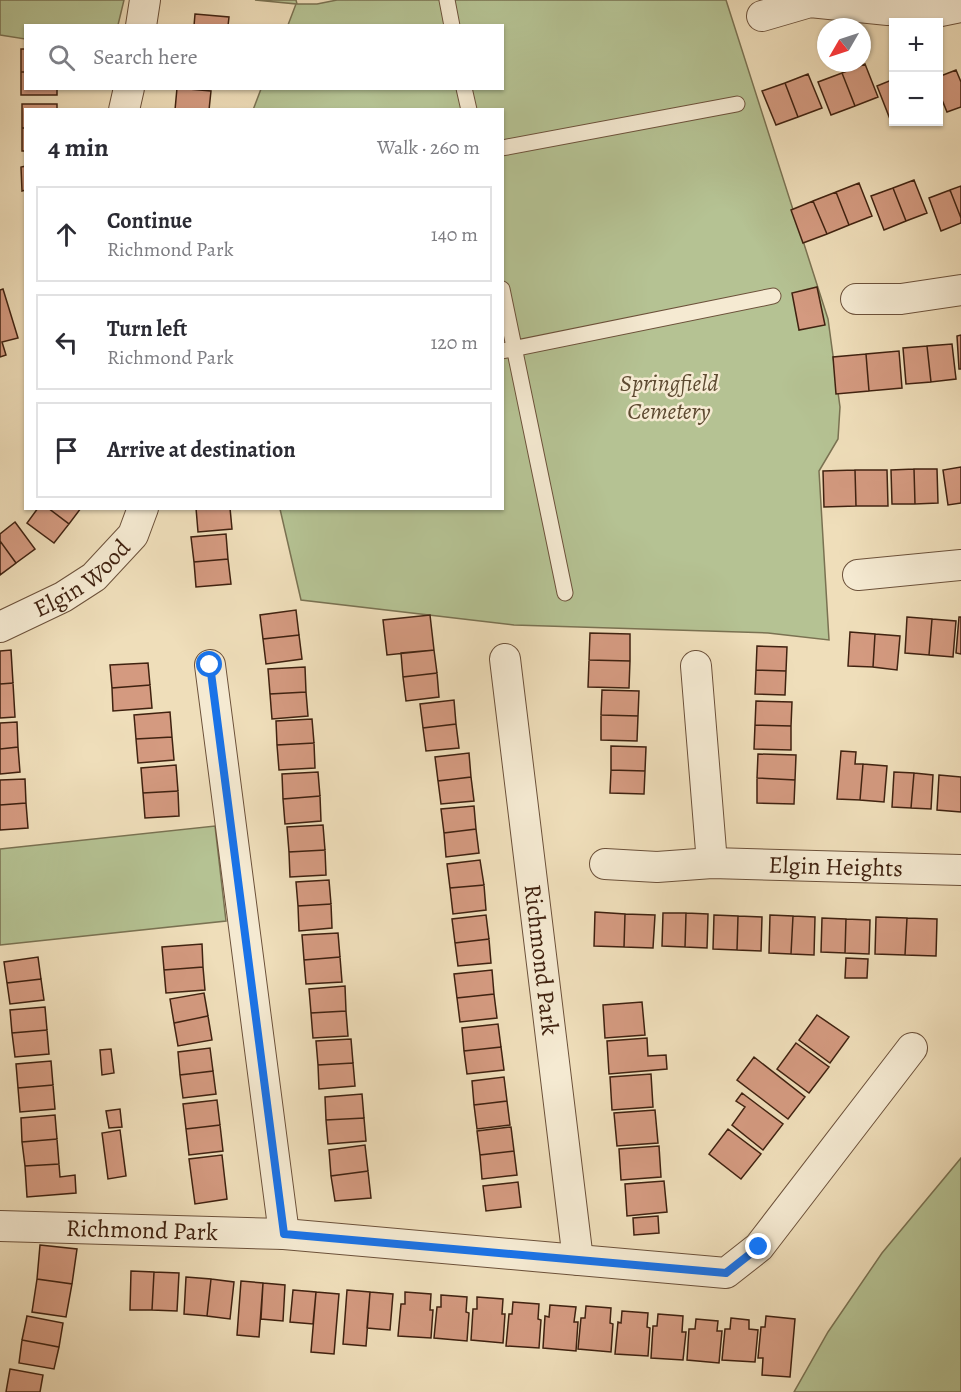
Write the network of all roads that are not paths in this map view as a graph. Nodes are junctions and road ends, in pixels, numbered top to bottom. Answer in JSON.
{"nodes":[{"id":1,"x":145,"y":0,"type":"edge"},
{"id":2,"x":447,"y":0,"type":"edge"},
{"id":3,"x":961,"y":7,"type":"edge"},
{"id":4,"x":762,"y":16,"type":"dead end"},
{"id":5,"x":141,"y":24,"type":"edge"},
{"id":6,"x":452,"y":24,"type":"edge"},
{"id":7,"x":129,"y":90,"type":"edge"},
{"id":8,"x":464,"y":90,"type":"edge"},
{"id":9,"x":737,"y":104,"type":"dead end"},
{"id":10,"x":124,"y":108,"type":"edge"},
{"id":11,"x":469,"y":108,"type":"edge"},
{"id":12,"x":504,"y":148,"type":"edge"},
{"id":13,"x":961,"y":290,"type":"edge"},
{"id":14,"x":772,"y":296,"type":"dead end"},
{"id":15,"x":856,"y":299,"type":"dead end"},
{"id":16,"x":504,"y":309,"type":"edge"},
{"id":17,"x":508,"y":350,"type":"edge"},
{"id":18,"x":141,"y":510,"type":"edge"},
{"id":19,"x":961,"y":565,"type":"edge"},
{"id":20,"x":858,"y":575,"type":"dead end"},
{"id":21,"x":565,"y":593,"type":"dead end"},
{"id":22,"x":0,"y":627,"type":"edge"},
{"id":23,"x":505,"y":659,"type":"dead end"},
{"id":24,"x":210,"y":665,"type":"dead end"},
{"id":25,"x":696,"y":666,"type":"dead end"},
{"id":26,"x":712,"y":863,"type":"junction"},
{"id":27,"x":605,"y":864,"type":"dead end"},
{"id":28,"x":961,"y":870,"type":"edge"},
{"id":29,"x":912,"y":1048,"type":"dead end"},
{"id":30,"x":0,"y":1226,"type":"edge"},
{"id":31,"x":284,"y":1234,"type":"junction"},
{"id":32,"x":578,"y":1260,"type":"junction"}],
"edges":[{"from":1,"to":5,"type":"street"},
{"from":2,"to":6,"type":"lane"},
{"from":3,"to":4,"type":"street"},
{"from":7,"to":10,"type":"street"},
{"from":8,"to":11,"type":"lane"},
{"from":9,"to":12,"type":"lane"},
{"from":13,"to":15,"type":"street"},
{"from":14,"to":17,"type":"lane"},
{"from":16,"to":17,"type":"lane"},
{"from":17,"to":21,"type":"lane"},
{"from":18,"to":22,"type":"street","name":"Elgin Wood"},
{"from":19,"to":20,"type":"street"},
{"from":23,"to":32,"type":"street","name":"Richmond Park"},
{"from":24,"to":31,"type":"street"},
{"from":25,"to":26,"type":"street"},
{"from":26,"to":27,"type":"street","name":"Elgin Heights"},
{"from":26,"to":28,"type":"street","name":"Elgin Heights"},
{"from":29,"to":32,"type":"street","name":"Richmond Park"},
{"from":30,"to":31,"type":"street","name":"Richmond Park"},
{"from":31,"to":32,"type":"street","name":"Richmond Park"}]}
